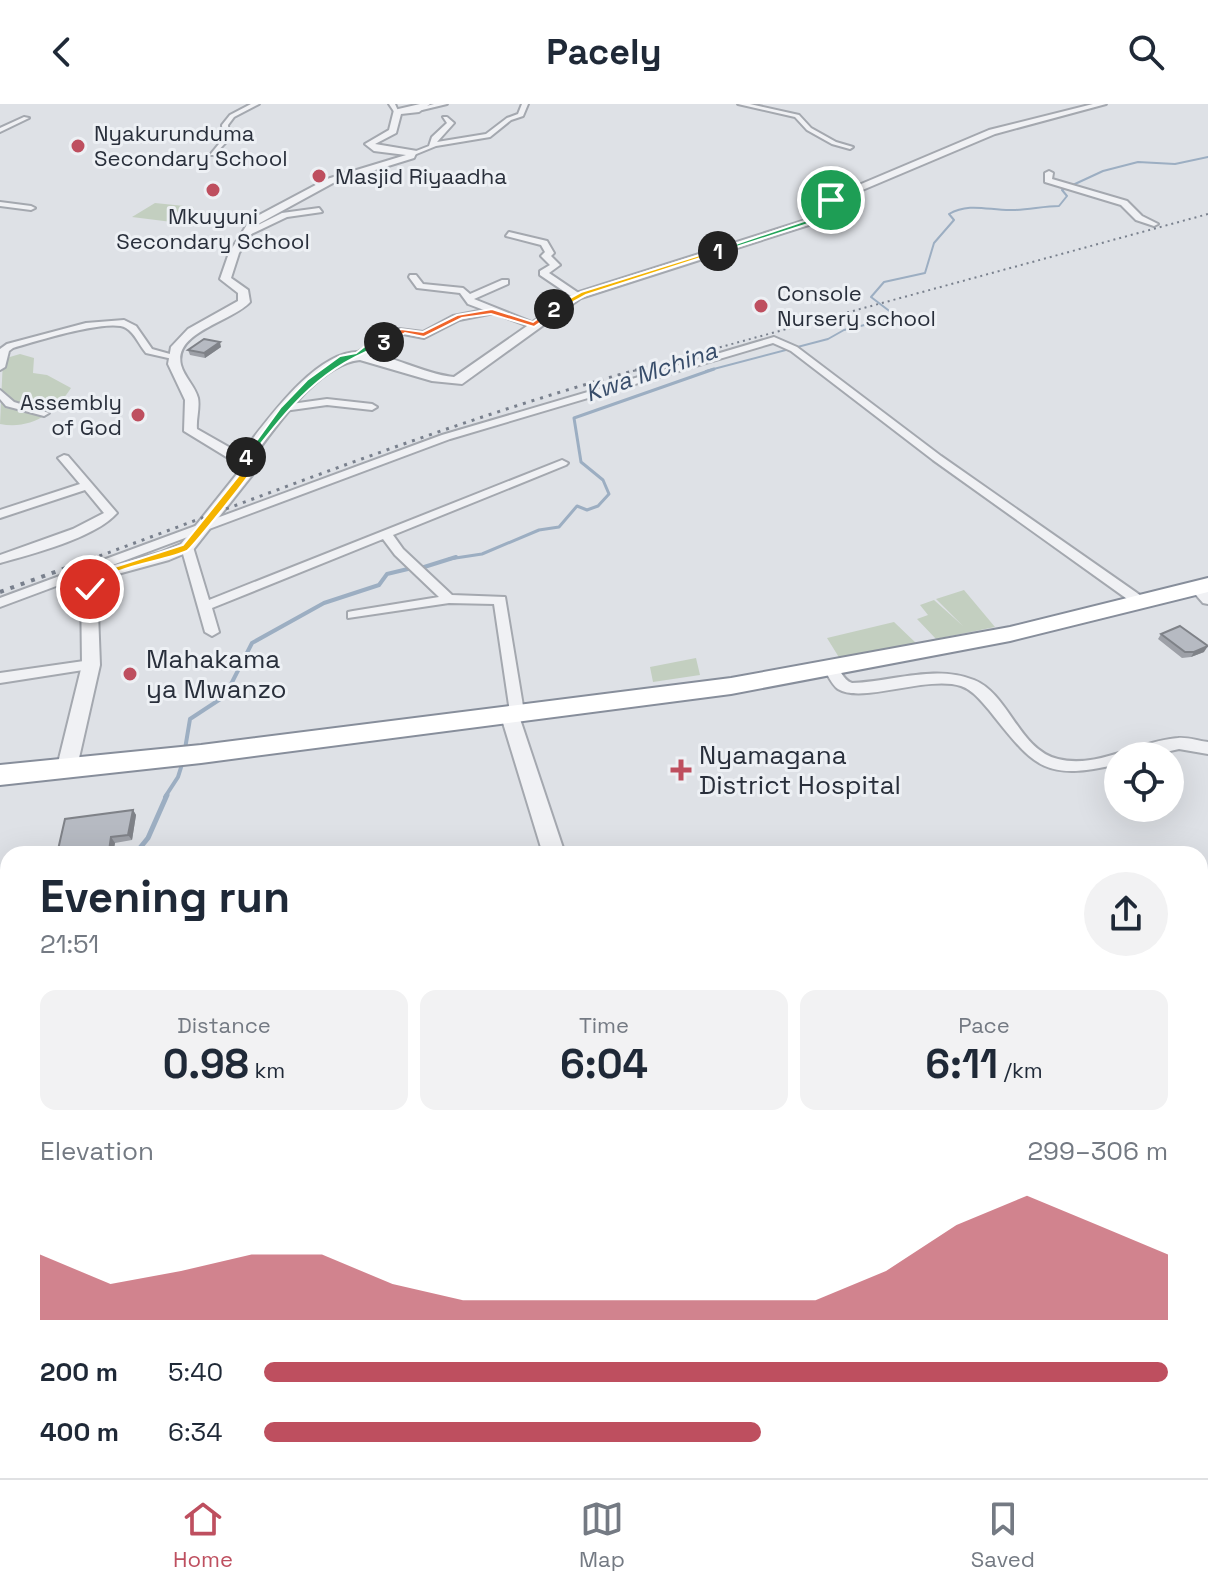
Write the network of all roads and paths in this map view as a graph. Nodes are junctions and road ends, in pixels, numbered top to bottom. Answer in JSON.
{"nodes":[{"id":1,"x":256,"y":104,"type":"edge"},
{"id":2,"x":444,"y":104,"type":"edge"},
{"id":3,"x":525,"y":104,"type":"edge"},
{"id":4,"x":741,"y":104,"type":"edge"},
{"id":5,"x":1102,"y":104,"type":"edge"},
{"id":6,"x":424,"y":106,"type":"edge"},
{"id":7,"x":395,"y":108,"type":"edge"},
{"id":8,"x":26,"y":118,"type":"dead end"},
{"id":9,"x":445,"y":118,"type":"dead end"},
{"id":10,"x":0,"y":130,"type":"edge"},
{"id":11,"x":434,"y":144,"type":"junction"},
{"id":12,"x":850,"y":147,"type":"dead end"},
{"id":13,"x":414,"y":153,"type":"junction"},
{"id":14,"x":212,"y":154,"type":"dead end"},
{"id":15,"x":1049,"y":173,"type":"dead end"},
{"id":16,"x":0,"y":204,"type":"edge"},
{"id":17,"x":31,"y":208,"type":"dead end"},
{"id":18,"x":296,"y":208,"type":"junction"},
{"id":19,"x":319,"y":210,"type":"dead end"},
{"id":20,"x":1154,"y":224,"type":"dead end"},
{"id":21,"x":509,"y":234,"type":"dead end"},
{"id":22,"x":413,"y":277,"type":"dead end"},
{"id":23,"x":505,"y":282,"type":"dead end"},
{"id":24,"x":577,"y":296,"type":"junction"},
{"id":25,"x":467,"y":299,"type":"junction"},
{"id":26,"x":492,"y":311,"type":"junction"},
{"id":27,"x":534,"y":325,"type":"junction"},
{"id":28,"x":359,"y":355,"type":"junction"},
{"id":29,"x":174,"y":358,"type":"junction"},
{"id":30,"x":0,"y":367,"type":"edge"},
{"id":31,"x":0,"y":393,"type":"edge"},
{"id":32,"x":372,"y":407,"type":"dead end"},
{"id":33,"x":284,"y":408,"type":"junction"},
{"id":34,"x":44,"y":413,"type":"dead end"},
{"id":35,"x":488,"y":433,"type":"dead end"},
{"id":36,"x":64,"y":458,"type":"dead end"},
{"id":37,"x":243,"y":461,"type":"junction"},
{"id":38,"x":562,"y":463,"type":"dead end"},
{"id":39,"x":87,"y":485,"type":"junction"},
{"id":40,"x":0,"y":514,"type":"edge"},
{"id":41,"x":201,"y":530,"type":"junction"},
{"id":42,"x":385,"y":533,"type":"junction"},
{"id":43,"x":189,"y":546,"type":"junction"},
{"id":44,"x":0,"y":559,"type":"edge"},
{"id":45,"x":1204,"y":591,"type":"edge"},
{"id":46,"x":449,"y":599,"type":"junction"},
{"id":47,"x":0,"y":603,"type":"edge"},
{"id":48,"x":1142,"y":603,"type":"junction"},
{"id":49,"x":205,"y":606,"type":"junction"},
{"id":50,"x":353,"y":615,"type":"dead end"},
{"id":51,"x":212,"y":632,"type":"dead end"},
{"id":52,"x":91,"y":665,"type":"junction"},
{"id":53,"x":831,"y":669,"type":"junction"},
{"id":54,"x":0,"y":678,"type":"edge"},
{"id":55,"x":513,"y":712,"type":"junction"},
{"id":56,"x":1184,"y":744,"type":"edge"},
{"id":57,"x":1208,"y":748,"type":"edge"},
{"id":58,"x":1104,"y":761,"type":"edge"},
{"id":59,"x":67,"y":767,"type":"junction"},
{"id":60,"x":0,"y":775,"type":"edge"},
{"id":61,"x":552,"y":846,"type":"edge"}],
"edges":[{"from":1,"to":14,"type":"street"},
{"from":2,"to":6,"type":"street"},
{"from":3,"to":11,"type":"street"},
{"from":4,"to":12,"type":"street"},
{"from":5,"to":24,"type":"street"},
{"from":6,"to":7,"type":"street"},
{"from":7,"to":13,"type":"street"},
{"from":8,"to":10,"type":"street"},
{"from":9,"to":11,"type":"street"},
{"from":11,"to":13,"type":"street"},
{"from":13,"to":18,"type":"street"},
{"from":15,"to":20,"type":"street"},
{"from":16,"to":17,"type":"street"},
{"from":18,"to":19,"type":"street"},
{"from":18,"to":29,"type":"street"},
{"from":21,"to":24,"type":"street"},
{"from":22,"to":25,"type":"street"},
{"from":23,"to":25,"type":"street"},
{"from":24,"to":27,"type":"street"},
{"from":25,"to":26,"type":"street"},
{"from":26,"to":27,"type":"street"},
{"from":26,"to":28,"type":"street"},
{"from":27,"to":28,"type":"street"},
{"from":28,"to":33,"type":"street"},
{"from":29,"to":30,"type":"street"},
{"from":29,"to":37,"type":"street"},
{"from":31,"to":34,"type":"street"},
{"from":32,"to":33,"type":"street"},
{"from":33,"to":37,"type":"street"},
{"from":35,"to":43,"type":"street"},
{"from":36,"to":39,"type":"street"},
{"from":37,"to":41,"type":"street"},
{"from":38,"to":42,"type":"street"},
{"from":39,"to":40,"type":"street"},
{"from":39,"to":44,"type":"street"},
{"from":41,"to":43,"type":"street"},
{"from":41,"to":47,"type":"street"},
{"from":41,"to":48,"type":"street"},
{"from":42,"to":46,"type":"street"},
{"from":42,"to":49,"type":"street"},
{"from":43,"to":49,"type":"street"},
{"from":43,"to":52,"type":"street"},
{"from":45,"to":48,"type":"highway"},
{"from":46,"to":50,"type":"street"},
{"from":46,"to":55,"type":"street"},
{"from":48,"to":53,"type":"highway"},
{"from":49,"to":51,"type":"street"},
{"from":52,"to":54,"type":"street"},
{"from":52,"to":59,"type":"street"},
{"from":53,"to":55,"type":"highway"},
{"from":53,"to":58,"type":"street"},
{"from":55,"to":59,"type":"highway"},
{"from":55,"to":61,"type":"street"},
{"from":56,"to":57,"type":"street"},
{"from":59,"to":60,"type":"highway"}]}
